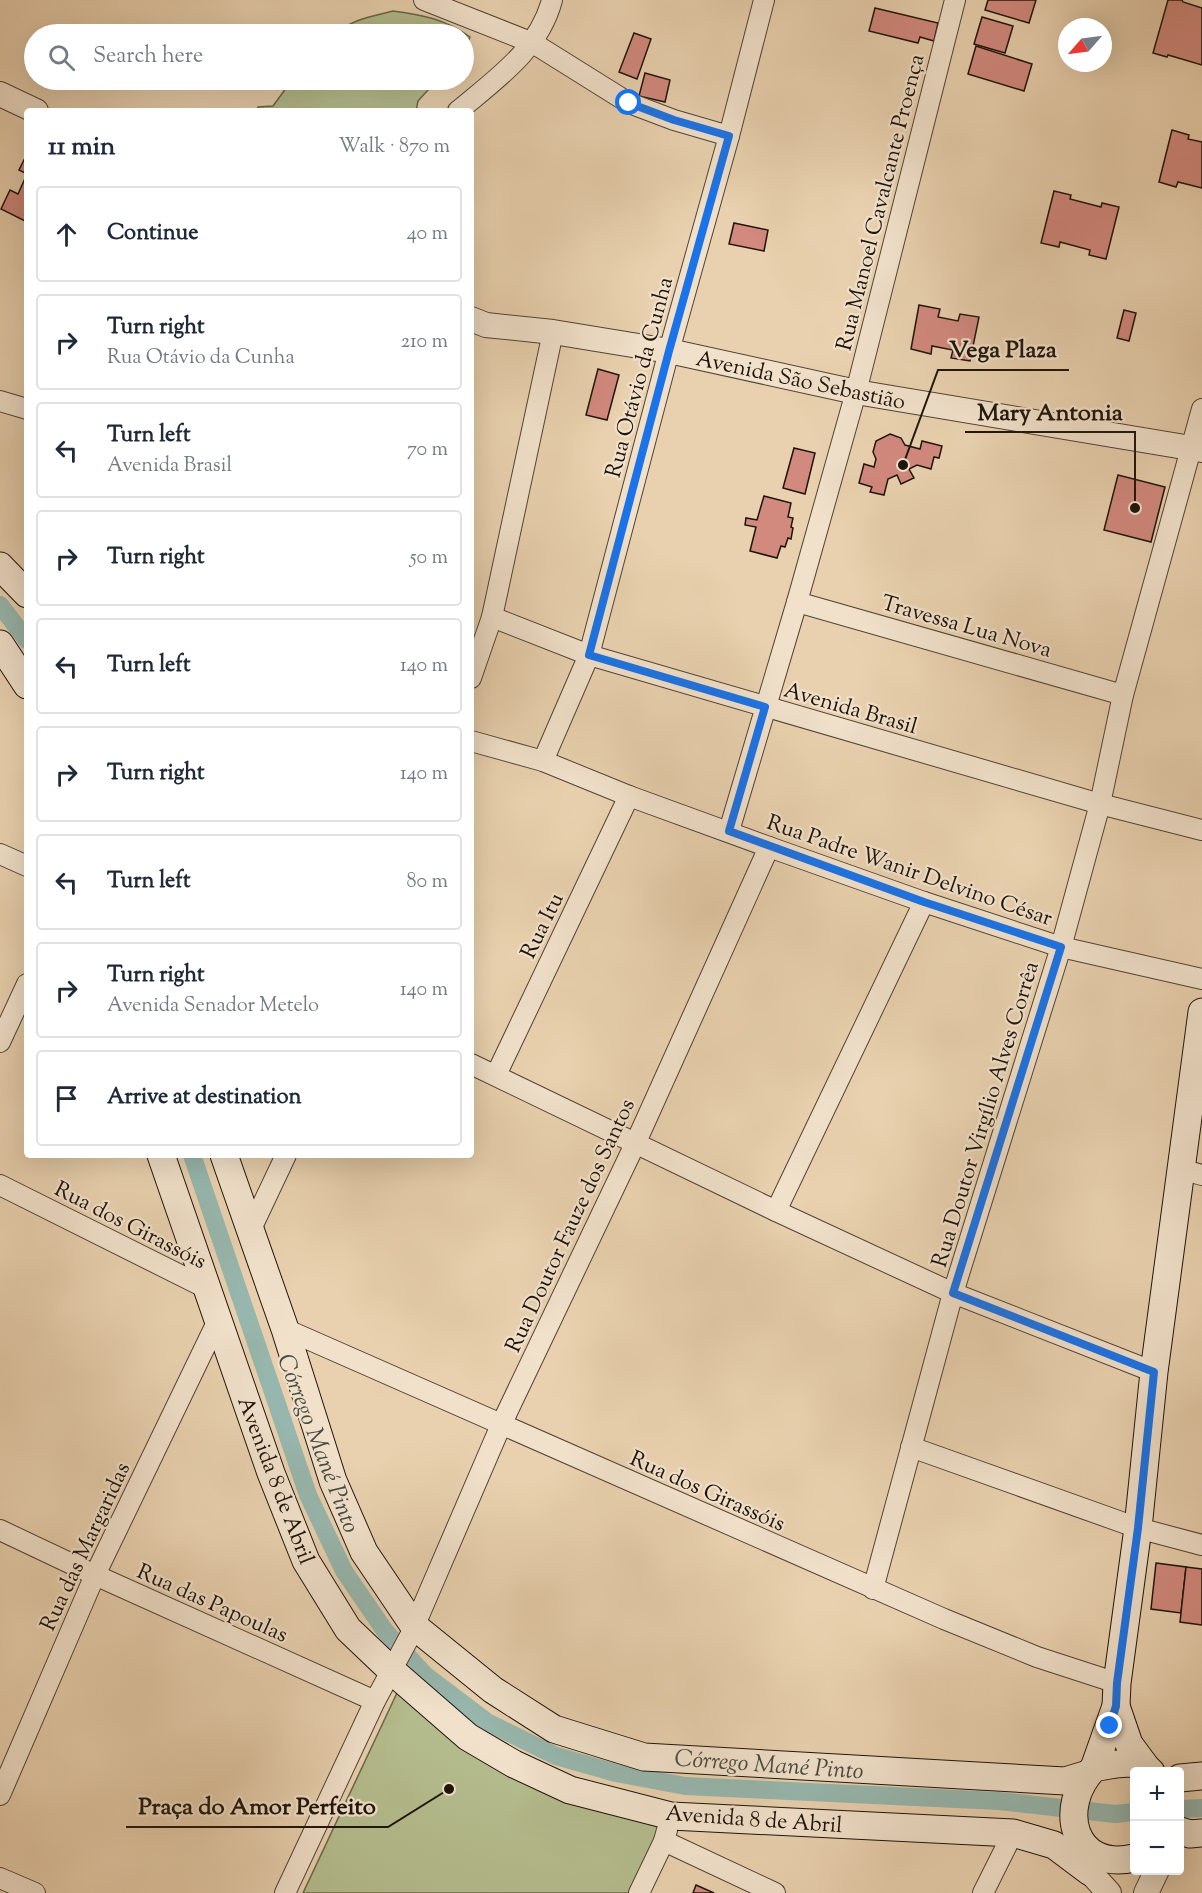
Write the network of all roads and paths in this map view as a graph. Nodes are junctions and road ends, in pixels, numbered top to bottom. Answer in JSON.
{"nodes":[{"id":1,"x":424,"y":0,"type":"edge"},
{"id":2,"x":552,"y":0,"type":"edge"},
{"id":3,"x":765,"y":0,"type":"edge"},
{"id":4,"x":955,"y":0,"type":"edge"},
{"id":5,"x":533,"y":43,"type":"junction"},
{"id":6,"x":0,"y":94,"type":"edge"},
{"id":7,"x":30,"y":108,"type":"edge"},
{"id":8,"x":462,"y":108,"type":"edge"},
{"id":9,"x":729,"y":136,"type":"junction"},
{"id":10,"x":474,"y":320,"type":"edge"},
{"id":11,"x":553,"y":332,"type":"junction"},
{"id":12,"x":669,"y":351,"type":"junction"},
{"id":13,"x":856,"y":392,"type":"junction"},
{"id":14,"x":0,"y":401,"type":"edge"},
{"id":15,"x":24,"y":408,"type":"edge"},
{"id":16,"x":1202,"y":409,"type":"edge"},
{"id":17,"x":1197,"y":449,"type":"edge"},
{"id":18,"x":0,"y":566,"type":"edge"},
{"id":19,"x":24,"y":591,"type":"edge"},
{"id":20,"x":797,"y":602,"type":"junction"},
{"id":21,"x":492,"y":617,"type":"junction"},
{"id":22,"x":0,"y":644,"type":"edge"},
{"id":23,"x":589,"y":655,"type":"junction"},
{"id":24,"x":474,"y":669,"type":"edge"},
{"id":25,"x":24,"y":680,"type":"edge"},
{"id":26,"x":1123,"y":695,"type":"junction"},
{"id":27,"x":765,"y":707,"type":"junction"},
{"id":28,"x":474,"y":744,"type":"edge"},
{"id":29,"x":543,"y":761,"type":"junction"},
{"id":30,"x":629,"y":796,"type":"junction"},
{"id":31,"x":1100,"y":804,"type":"junction"},
{"id":32,"x":1202,"y":830,"type":"edge"},
{"id":33,"x":729,"y":831,"type":"junction"},
{"id":34,"x":770,"y":847,"type":"junction"},
{"id":35,"x":0,"y":854,"type":"edge"},
{"id":36,"x":24,"y":865,"type":"edge"},
{"id":37,"x":924,"y":902,"type":"junction"},
{"id":38,"x":1061,"y":947,"type":"junction"},
{"id":39,"x":1202,"y":979,"type":"edge"},
{"id":40,"x":24,"y":990,"type":"edge"},
{"id":41,"x":1202,"y":1012,"type":"edge"},
{"id":42,"x":0,"y":1042,"type":"edge"},
{"id":43,"x":474,"y":1065,"type":"edge"},
{"id":44,"x":496,"y":1075,"type":"junction"},
{"id":45,"x":636,"y":1142,"type":"junction"},
{"id":46,"x":162,"y":1158,"type":"edge"},
{"id":47,"x":225,"y":1158,"type":"edge"},
{"id":48,"x":285,"y":1158,"type":"edge"},
{"id":49,"x":1191,"y":1172,"type":"edge"},
{"id":50,"x":0,"y":1185,"type":"edge"},
{"id":51,"x":776,"y":1211,"type":"junction"},
{"id":52,"x":251,"y":1229,"type":"junction"},
{"id":53,"x":208,"y":1289,"type":"junction"},
{"id":54,"x":953,"y":1293,"type":"junction"},
{"id":55,"x":218,"y":1320,"type":"junction"},
{"id":56,"x":285,"y":1329,"type":"junction"},
{"id":57,"x":1154,"y":1372,"type":"junction"},
{"id":58,"x":501,"y":1425,"type":"junction"},
{"id":59,"x":910,"y":1447,"type":"junction"},
{"id":60,"x":1138,"y":1528,"type":"junction"},
{"id":61,"x":0,"y":1530,"type":"edge"},
{"id":62,"x":1202,"y":1545,"type":"edge"},
{"id":63,"x":95,"y":1575,"type":"junction"},
{"id":64,"x":873,"y":1589,"type":"junction"},
{"id":65,"x":413,"y":1630,"type":"junction"},
{"id":66,"x":393,"y":1666,"type":"junction"},
{"id":67,"x":1117,"y":1694,"type":"junction"},
{"id":68,"x":375,"y":1701,"type":"junction"},
{"id":69,"x":1141,"y":1767,"type":"edge"},
{"id":70,"x":1147,"y":1767,"type":"edge"},
{"id":71,"x":1087,"y":1776,"type":"junction"},
{"id":72,"x":1202,"y":1776,"type":"edge"},
{"id":73,"x":1184,"y":1778,"type":"edge"},
{"id":74,"x":0,"y":1795,"type":"edge"},
{"id":75,"x":667,"y":1829,"type":"junction"},
{"id":76,"x":1013,"y":1833,"type":"junction"},
{"id":77,"x":1076,"y":1844,"type":"junction"},
{"id":78,"x":1130,"y":1859,"type":"edge"},
{"id":79,"x":1155,"y":1875,"type":"edge"},
{"id":80,"x":0,"y":1878,"type":"edge"},
{"id":81,"x":34,"y":1893,"type":"edge"},
{"id":82,"x":285,"y":1893,"type":"edge"},
{"id":83,"x":639,"y":1893,"type":"edge"},
{"id":84,"x":776,"y":1893,"type":"edge"},
{"id":85,"x":983,"y":1893,"type":"edge"},
{"id":86,"x":1109,"y":1893,"type":"edge"},
{"id":87,"x":1146,"y":1893,"type":"edge"}],
"edges":[{"from":1,"to":5,"type":"street"},
{"from":2,"to":5,"type":"street"},
{"from":3,"to":9,"type":"street","name":"Rua Otávio da Cunha"},
{"from":4,"to":13,"type":"street","name":"Rua Manoel Cavalcante Proença"},
{"from":5,"to":8,"type":"street"},
{"from":5,"to":9,"type":"street"},
{"from":6,"to":7,"type":"street"},
{"from":9,"to":12,"type":"street","name":"Rua Otávio da Cunha"},
{"from":10,"to":11,"type":"street","name":"Avenida São Sebastião"},
{"from":11,"to":12,"type":"street","name":"Avenida São Sebastião"},
{"from":11,"to":21,"type":"street"},
{"from":12,"to":13,"type":"street","name":"Avenida São Sebastião"},
{"from":12,"to":23,"type":"street","name":"Rua Otávio da Cunha"},
{"from":13,"to":17,"type":"street","name":"Avenida São Sebastião"},
{"from":13,"to":20,"type":"street","name":"Rua Manoel Cavalcante Proença"},
{"from":14,"to":15,"type":"street"},
{"from":16,"to":17,"type":"street","name":"Rua Doutor Virgílio Alves Corrêa"},
{"from":17,"to":26,"type":"street","name":"Rua Doutor Virgílio Alves Corrêa"},
{"from":18,"to":19,"type":"main road"},
{"from":20,"to":26,"type":"street","name":"Travessa Lua Nova"},
{"from":20,"to":27,"type":"street","name":"Rua Manoel Cavalcante Proença"},
{"from":21,"to":23,"type":"street","name":"Avenida Brasil"},
{"from":21,"to":24,"type":"street"},
{"from":22,"to":25,"type":"main road"},
{"from":23,"to":27,"type":"street","name":"Avenida Brasil"},
{"from":23,"to":29,"type":"street","name":"Rua Otávio da Cunha"},
{"from":26,"to":31,"type":"street","name":"Rua Doutor Virgílio Alves Corrêa"},
{"from":27,"to":31,"type":"street","name":"Avenida Brasil"},
{"from":27,"to":33,"type":"street","name":"Rua Manoel Cavalcante Proença"},
{"from":28,"to":29,"type":"street","name":"Rua Padre Wanir Delvino César"},
{"from":29,"to":30,"type":"street","name":"Rua Padre Wanir Delvino César"},
{"from":30,"to":33,"type":"street","name":"Rua Padre Wanir Delvino César"},
{"from":30,"to":44,"type":"street","name":"Rua Itu"},
{"from":31,"to":32,"type":"street","name":"Avenida Brasil"},
{"from":31,"to":38,"type":"street","name":"Rua Doutor Virgílio Alves Corrêa"},
{"from":33,"to":34,"type":"street","name":"Rua Padre Wanir Delvino César"},
{"from":34,"to":37,"type":"street","name":"Rua Padre Wanir Delvino César"},
{"from":34,"to":45,"type":"street","name":"Rua Doutor Fauze dos Santos"},
{"from":35,"to":36,"type":"street"},
{"from":37,"to":38,"type":"street","name":"Rua Padre Wanir Delvino César"},
{"from":37,"to":51,"type":"street"},
{"from":38,"to":39,"type":"street","name":"Rua Padre Wanir Delvino César"},
{"from":38,"to":54,"type":"street","name":"Rua Doutor Virgílio Alves Corrêa"},
{"from":40,"to":42,"type":"street"},
{"from":41,"to":49,"type":"main road"},
{"from":43,"to":44,"type":"street"},
{"from":44,"to":45,"type":"street"},
{"from":45,"to":51,"type":"street"},
{"from":45,"to":58,"type":"street","name":"Rua Doutor Fauze dos Santos"},
{"from":46,"to":53,"type":"main road","name":"Avenida 8 de Abril"},
{"from":47,"to":52,"type":"main road"},
{"from":48,"to":52,"type":"street"},
{"from":49,"to":57,"type":"main road"},
{"from":50,"to":53,"type":"street","name":"Rua dos Girassóis"},
{"from":51,"to":54,"type":"street"},
{"from":52,"to":56,"type":"main road"},
{"from":53,"to":55,"type":"main road","name":"Avenida 8 de Abril"},
{"from":54,"to":57,"type":"street"},
{"from":54,"to":59,"type":"street","name":"Rua Doutor Virgílio Alves Corrêa"},
{"from":55,"to":63,"type":"street","name":"Rua das Margaridas"},
{"from":55,"to":66,"type":"main road","name":"Avenida 8 de Abril"},
{"from":56,"to":58,"type":"street","name":"Rua dos Girassóis"},
{"from":56,"to":65,"type":"main road"},
{"from":57,"to":60,"type":"main road"},
{"from":58,"to":64,"type":"street","name":"Rua dos Girassóis"},
{"from":58,"to":65,"type":"street","name":"Rua Doutor Fauze dos Santos"},
{"from":59,"to":60,"type":"street"},
{"from":59,"to":64,"type":"street","name":"Rua Doutor Virgílio Alves Corrêa"},
{"from":60,"to":62,"type":"street"},
{"from":60,"to":67,"type":"main road"},
{"from":61,"to":63,"type":"street","name":"Rua das Papoulas"},
{"from":63,"to":68,"type":"street","name":"Rua das Papoulas"},
{"from":63,"to":74,"type":"street","name":"Rua das Margaridas"},
{"from":64,"to":67,"type":"street","name":"Rua dos Girassóis"},
{"from":65,"to":66,"type":"street","name":"Rua Doutor Fauze dos Santos"},
{"from":65,"to":71,"type":"main road"},
{"from":66,"to":68,"type":"street"},
{"from":66,"to":75,"type":"main road","name":"Avenida 8 de Abril"},
{"from":67,"to":70,"type":"main road"},
{"from":67,"to":71,"type":"main road"},
{"from":68,"to":82,"type":"street"},
{"from":69,"to":71,"type":"main road"},
{"from":71,"to":77,"type":"main road"},
{"from":72,"to":73,"type":"main road"},
{"from":75,"to":76,"type":"main road","name":"Avenida 8 de Abril"},
{"from":75,"to":83,"type":"street"},
{"from":75,"to":84,"type":"street"},
{"from":76,"to":77,"type":"main road","name":"Avenida 8 de Abril"},
{"from":76,"to":85,"type":"street"},
{"from":77,"to":78,"type":"main road","name":"Avenida 8 de Abril"},
{"from":77,"to":86,"type":"street"},
{"from":79,"to":87,"type":"street"},
{"from":80,"to":81,"type":"street"}]}
